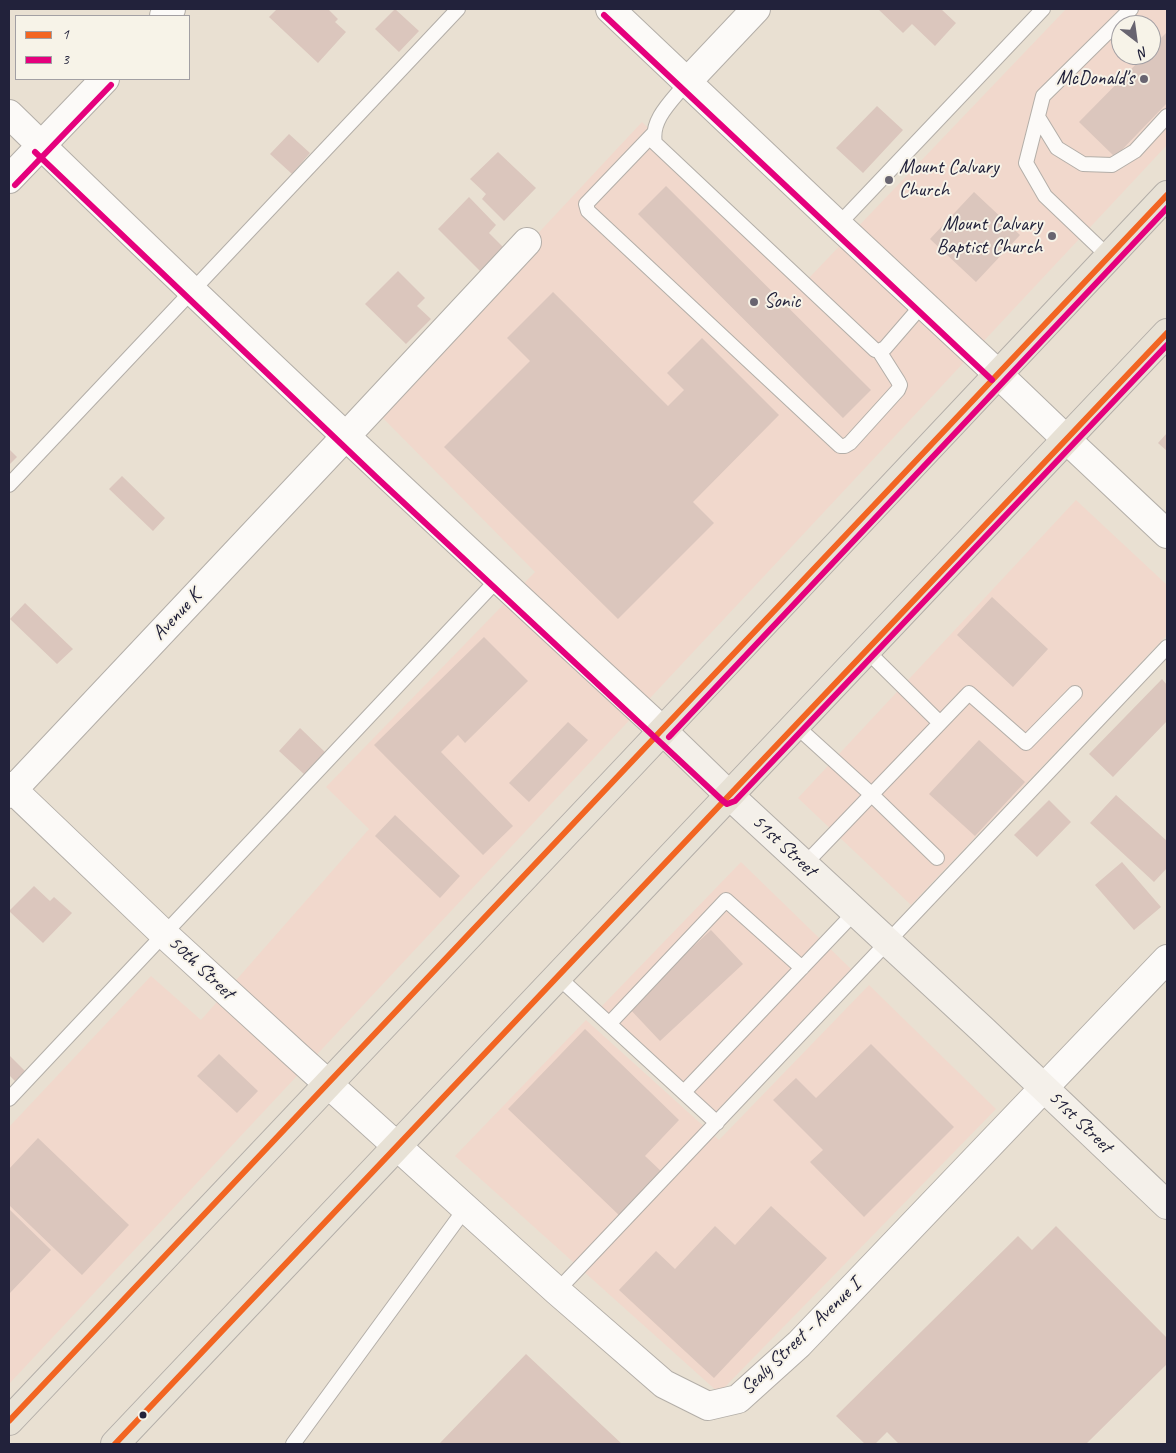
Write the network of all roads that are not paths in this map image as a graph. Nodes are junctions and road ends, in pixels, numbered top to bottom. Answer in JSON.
{"nodes":[{"id":1,"x":458,"y":9,"type":"edge"},
{"id":2,"x":610,"y":9,"type":"edge"},
{"id":3,"x":756,"y":9,"type":"edge"},
{"id":4,"x":1043,"y":9,"type":"edge"},
{"id":5,"x":1132,"y":9,"type":"edge"},
{"id":6,"x":104,"y":80,"type":"edge"},
{"id":7,"x":687,"y":82,"type":"junction"},
{"id":8,"x":9,"y":114,"type":"edge"},
{"id":9,"x":1167,"y":116,"type":"edge"},
{"id":10,"x":1038,"y":117,"type":"junction"},
{"id":11,"x":653,"y":134,"type":"junction"},
{"id":12,"x":41,"y":146,"type":"junction"},
{"id":13,"x":9,"y":179,"type":"edge"},
{"id":14,"x":1167,"y":195,"type":"edge"},
{"id":15,"x":838,"y":225,"type":"junction"},
{"id":16,"x":527,"y":242,"type":"dead end"},
{"id":17,"x":1109,"y":257,"type":"junction"},
{"id":18,"x":192,"y":292,"type":"junction"},
{"id":19,"x":923,"y":304,"type":"junction"},
{"id":20,"x":1167,"y":333,"type":"edge"},
{"id":21,"x":879,"y":351,"type":"junction"},
{"id":22,"x":998,"y":374,"type":"junction"},
{"id":23,"x":346,"y":436,"type":"junction"},
{"id":24,"x":1066,"y":440,"type":"junction"},
{"id":25,"x":9,"y":485,"type":"edge"},
{"id":26,"x":1167,"y":534,"type":"edge"},
{"id":27,"x":498,"y":579,"type":"junction"},
{"id":28,"x":1167,"y":647,"type":"edge"},
{"id":29,"x":866,"y":650,"type":"junction"},
{"id":30,"x":1075,"y":693,"type":"dead end"},
{"id":31,"x":940,"y":723,"type":"junction"},
{"id":32,"x":795,"y":725,"type":"junction"},
{"id":33,"x":663,"y":731,"type":"junction"},
{"id":34,"x":10,"y":790,"type":"edge"},
{"id":35,"x":871,"y":794,"type":"junction"},
{"id":36,"x":729,"y":795,"type":"junction"},
{"id":37,"x":937,"y":858,"type":"dead end"},
{"id":38,"x":804,"y":865,"type":"junction"},
{"id":39,"x":855,"y":912,"type":"junction"},
{"id":40,"x":164,"y":934,"type":"junction"},
{"id":41,"x":888,"y":942,"type":"junction"},
{"id":42,"x":1167,"y":959,"type":"edge"},
{"id":43,"x":802,"y":968,"type":"junction"},
{"id":44,"x":557,"y":976,"type":"junction"},
{"id":45,"x":609,"y":1024,"type":"junction"},
{"id":46,"x":327,"y":1084,"type":"junction"},
{"id":47,"x":1043,"y":1087,"type":"junction"},
{"id":48,"x":684,"y":1092,"type":"junction"},
{"id":49,"x":9,"y":1099,"type":"edge"},
{"id":50,"x":716,"y":1123,"type":"junction"},
{"id":51,"x":395,"y":1146,"type":"junction"},
{"id":52,"x":1167,"y":1205,"type":"edge"},
{"id":53,"x":465,"y":1209,"type":"junction"},
{"id":54,"x":557,"y":1291,"type":"junction"},
{"id":55,"x":9,"y":1421,"type":"edge"},
{"id":56,"x":115,"y":1444,"type":"edge"},
{"id":57,"x":293,"y":1444,"type":"edge"}],
"edges":[{"from":1,"to":18,"type":"lane"},
{"from":2,"to":7,"type":"street"},
{"from":3,"to":7,"type":"street"},
{"from":4,"to":15,"type":"lane"},
{"from":5,"to":10,"type":"lane"},
{"from":6,"to":12,"type":"street"},
{"from":7,"to":11,"type":"lane"},
{"from":7,"to":15,"type":"street"},
{"from":8,"to":12,"type":"street","name":"51st Street"},
{"from":9,"to":10,"type":"lane"},
{"from":10,"to":17,"type":"lane"},
{"from":11,"to":21,"type":"lane"},
{"from":11,"to":21,"type":"lane"},
{"from":12,"to":13,"type":"street"},
{"from":12,"to":18,"type":"street","name":"51st Street"},
{"from":14,"to":17,"type":"main road"},
{"from":15,"to":19,"type":"street"},
{"from":16,"to":23,"type":"street","name":"Avenue K"},
{"from":17,"to":22,"type":"main road"},
{"from":18,"to":23,"type":"street","name":"51st Street"},
{"from":18,"to":25,"type":"lane"},
{"from":19,"to":21,"type":"lane"},
{"from":19,"to":22,"type":"street"},
{"from":20,"to":24,"type":"main road"},
{"from":22,"to":24,"type":"street"},
{"from":22,"to":33,"type":"main road"},
{"from":23,"to":27,"type":"street","name":"51st Street"},
{"from":23,"to":34,"type":"street","name":"Avenue K"},
{"from":24,"to":26,"type":"street"},
{"from":24,"to":29,"type":"main road"},
{"from":27,"to":33,"type":"street","name":"51st Street"},
{"from":27,"to":40,"type":"lane"},
{"from":28,"to":41,"type":"lane"},
{"from":29,"to":31,"type":"lane"},
{"from":29,"to":32,"type":"main road"},
{"from":30,"to":31,"type":"lane"},
{"from":31,"to":35,"type":"lane"},
{"from":32,"to":35,"type":"lane"},
{"from":32,"to":36,"type":"main road"},
{"from":33,"to":36,"type":"main road","name":"51st Street"},
{"from":33,"to":46,"type":"main road"},
{"from":34,"to":40,"type":"street","name":"50th Street"},
{"from":35,"to":37,"type":"lane"},
{"from":35,"to":38,"type":"lane"},
{"from":36,"to":38,"type":"main road","name":"51st Street"},
{"from":36,"to":44,"type":"main road"},
{"from":38,"to":39,"type":"main road","name":"51st Street"},
{"from":39,"to":41,"type":"main road","name":"51st Street"},
{"from":39,"to":43,"type":"lane"},
{"from":40,"to":46,"type":"street","name":"50th Street"},
{"from":40,"to":49,"type":"lane"},
{"from":41,"to":47,"type":"main road","name":"51st Street"},
{"from":41,"to":50,"type":"lane"},
{"from":42,"to":47,"type":"street","name":"Sealy Street - Avenue I"},
{"from":43,"to":45,"type":"lane"},
{"from":43,"to":48,"type":"lane"},
{"from":44,"to":45,"type":"lane"},
{"from":44,"to":51,"type":"main road"},
{"from":45,"to":48,"type":"lane"},
{"from":46,"to":51,"type":"street","name":"50th Street"},
{"from":46,"to":55,"type":"main road"},
{"from":47,"to":52,"type":"main road","name":"51st Street"},
{"from":47,"to":54,"type":"street","name":"Sealy Street - Avenue I"},
{"from":48,"to":50,"type":"lane"},
{"from":50,"to":54,"type":"lane"},
{"from":51,"to":53,"type":"street","name":"Sealy Street - Avenue I"},
{"from":51,"to":56,"type":"main road"},
{"from":53,"to":54,"type":"street","name":"Sealy Street - Avenue I"},
{"from":53,"to":57,"type":"lane"}]}
